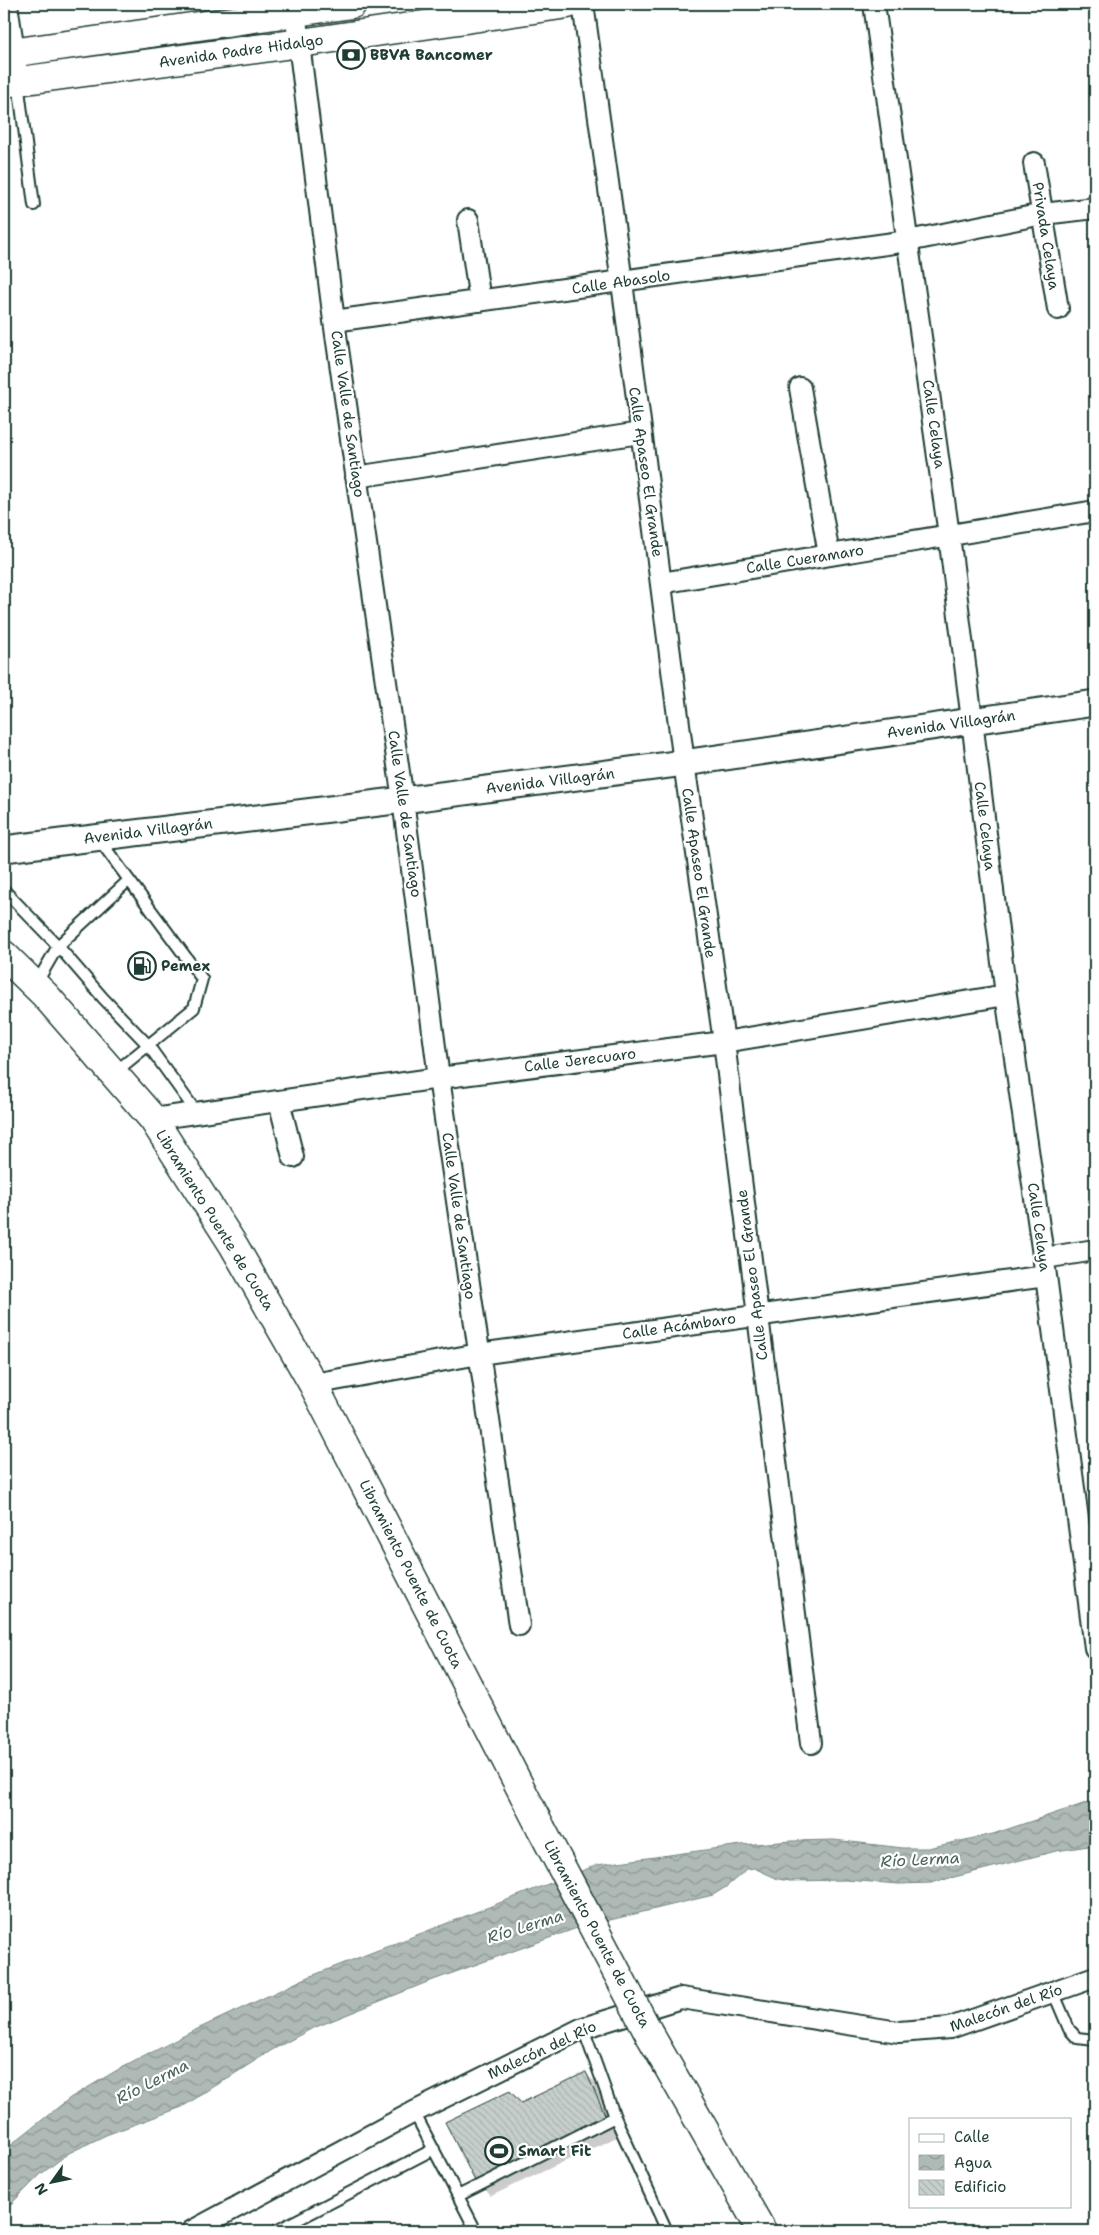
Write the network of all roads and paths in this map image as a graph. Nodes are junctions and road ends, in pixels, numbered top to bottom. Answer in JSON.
{"nodes":[{"id":1,"x":7,"y":4,"type":"edge"},
{"id":2,"x":352,"y":4,"type":"edge"},
{"id":3,"x":568,"y":4,"type":"edge"},
{"id":4,"x":584,"y":4,"type":"edge"},
{"id":5,"x":874,"y":4,"type":"edge"},
{"id":6,"x":294,"y":8,"type":"edge"},
{"id":7,"x":159,"y":32,"type":"junction"},
{"id":8,"x":300,"y":43,"type":"junction"},
{"id":9,"x":9,"y":53,"type":"edge"},
{"id":10,"x":164,"y":61,"type":"junction"},
{"id":11,"x":11,"y":82,"type":"edge"},
{"id":12,"x":1034,"y":163,"type":"dead end"},
{"id":13,"x":34,"y":205,"type":"dead end"},
{"id":14,"x":1095,"y":208,"type":"edge"},
{"id":15,"x":1043,"y":214,"type":"junction"},
{"id":16,"x":468,"y":220,"type":"dead end"},
{"id":17,"x":908,"y":241,"type":"junction"},
{"id":18,"x":622,"y":282,"type":"junction"},
{"id":19,"x":480,"y":301,"type":"junction"},
{"id":20,"x":1058,"y":308,"type":"dead end"},
{"id":21,"x":334,"y":321,"type":"junction"},
{"id":22,"x":800,"y":388,"type":"dead end"},
{"id":23,"x":640,"y":433,"type":"junction"},
{"id":24,"x":356,"y":477,"type":"junction"},
{"id":25,"x":1095,"y":511,"type":"edge"},
{"id":26,"x":949,"y":535,"type":"junction"},
{"id":27,"x":829,"y":555,"type":"junction"},
{"id":28,"x":661,"y":583,"type":"junction"},
{"id":29,"x":1095,"y":703,"type":"edge"},
{"id":30,"x":972,"y":721,"type":"junction"},
{"id":31,"x":684,"y":763,"type":"junction"},
{"id":32,"x":403,"y":800,"type":"junction"},
{"id":33,"x":97,"y":837,"type":"junction"},
{"id":34,"x":4,"y":849,"type":"edge"},
{"id":35,"x":129,"y":880,"type":"junction"},
{"id":36,"x":4,"y":890,"type":"edge"},
{"id":37,"x":58,"y":946,"type":"junction"},
{"id":38,"x":4,"y":955,"type":"edge"},
{"id":39,"x":35,"y":985,"type":"junction"},
{"id":40,"x":1006,"y":995,"type":"junction"},
{"id":41,"x":724,"y":1042,"type":"junction"},
{"id":42,"x":148,"y":1045,"type":"junction"},
{"id":43,"x":114,"y":1074,"type":"junction"},
{"id":44,"x":439,"y":1078,"type":"junction"},
{"id":45,"x":279,"y":1101,"type":"junction"},
{"id":46,"x":197,"y":1113,"type":"junction"},
{"id":47,"x":153,"y":1119,"type":"junction"},
{"id":48,"x":293,"y":1157,"type":"dead end"},
{"id":49,"x":1095,"y":1250,"type":"edge"},
{"id":50,"x":1045,"y":1267,"type":"junction"},
{"id":51,"x":756,"y":1316,"type":"junction"},
{"id":52,"x":479,"y":1354,"type":"junction"},
{"id":53,"x":313,"y":1384,"type":"junction"},
{"id":54,"x":518,"y":1625,"type":"dead end"},
{"id":55,"x":1095,"y":1648,"type":"edge"},
{"id":56,"x":811,"y":1743,"type":"dead end"},
{"id":57,"x":1095,"y":1977,"type":"edge"},
{"id":58,"x":1052,"y":1989,"type":"junction"},
{"id":59,"x":583,"y":2028,"type":"junction"},
{"id":60,"x":1095,"y":2040,"type":"edge"},
{"id":61,"x":414,"y":2112,"type":"junction"},
{"id":62,"x":615,"y":2117,"type":"junction"},
{"id":63,"x":434,"y":2149,"type":"junction"},
{"id":64,"x":458,"y":2196,"type":"junction"},
{"id":65,"x":192,"y":2231,"type":"edge"},
{"id":66,"x":276,"y":2231,"type":"edge"},
{"id":67,"x":476,"y":2231,"type":"edge"},
{"id":68,"x":667,"y":2231,"type":"edge"},
{"id":69,"x":762,"y":2231,"type":"edge"}],
"edges":[{"from":1,"to":9,"type":"street"},
{"from":2,"to":6,"type":"main road","name":"Avenida Padre Hidalgo"},
{"from":3,"to":8,"type":"main road","name":"Avenida Padre Hidalgo"},
{"from":4,"to":18,"type":"street","name":"Calle Apaseo El Grande"},
{"from":5,"to":17,"type":"street","name":"Calle Celaya"},
{"from":6,"to":7,"type":"main road","name":"Avenida Padre Hidalgo"},
{"from":6,"to":8,"type":"street","name":"Calle Valle de Santiago"},
{"from":7,"to":9,"type":"main road","name":"Avenida Padre Hidalgo"},
{"from":7,"to":10,"type":"main road"},
{"from":8,"to":10,"type":"main road","name":"Avenida Padre Hidalgo"},
{"from":8,"to":21,"type":"street","name":"Calle Valle de Santiago"},
{"from":9,"to":11,"type":"street"},
{"from":10,"to":11,"type":"main road","name":"Avenida Padre Hidalgo"},
{"from":11,"to":13,"type":"lane"},
{"from":12,"to":15,"type":"street","name":"Privada Celaya"},
{"from":14,"to":15,"type":"street","name":"Calle Abasolo"},
{"from":15,"to":17,"type":"street","name":"Calle Abasolo"},
{"from":15,"to":20,"type":"street","name":"Privada Celaya"},
{"from":16,"to":19,"type":"street"},
{"from":17,"to":18,"type":"street","name":"Calle Abasolo"},
{"from":17,"to":26,"type":"street","name":"Calle Celaya"},
{"from":18,"to":19,"type":"street","name":"Calle Abasolo"},
{"from":18,"to":23,"type":"street","name":"Calle Apaseo El Grande"},
{"from":19,"to":21,"type":"street","name":"Calle Abasolo"},
{"from":21,"to":24,"type":"street","name":"Calle Valle de Santiago"},
{"from":22,"to":27,"type":"street"},
{"from":23,"to":24,"type":"street"},
{"from":23,"to":28,"type":"street","name":"Calle Apaseo El Grande"},
{"from":24,"to":32,"type":"street","name":"Calle Valle de Santiago"},
{"from":25,"to":26,"type":"street","name":"Calle Cueramaro"},
{"from":26,"to":27,"type":"street","name":"Calle Cueramaro"},
{"from":26,"to":30,"type":"street","name":"Calle Celaya"},
{"from":27,"to":28,"type":"street","name":"Calle Cueramaro"},
{"from":28,"to":31,"type":"street","name":"Calle Apaseo El Grande"},
{"from":29,"to":30,"type":"street","name":"Avenida Villagrán"},
{"from":30,"to":31,"type":"street","name":"Avenida Villagrán"},
{"from":30,"to":40,"type":"street","name":"Calle Celaya"},
{"from":31,"to":32,"type":"street","name":"Avenida Villagrán"},
{"from":31,"to":41,"type":"street","name":"Calle Apaseo El Grande"},
{"from":32,"to":33,"type":"street","name":"Avenida Villagrán"},
{"from":32,"to":44,"type":"street","name":"Calle Valle de Santiago"},
{"from":33,"to":34,"type":"street","name":"Avenida Villagrán"},
{"from":33,"to":35,"type":"lane"},
{"from":35,"to":37,"type":"lane"},
{"from":35,"to":42,"type":"lane"},
{"from":36,"to":37,"type":"lane"},
{"from":37,"to":39,"type":"lane"},
{"from":37,"to":42,"type":"lane"},
{"from":38,"to":39,"type":"main road","name":"Libramiento Puente de Cuota"},
{"from":39,"to":43,"type":"main road","name":"Libramiento Puente de Cuota"},
{"from":40,"to":41,"type":"street","name":"Calle Jerecuaro"},
{"from":40,"to":50,"type":"street","name":"Calle Celaya"},
{"from":41,"to":44,"type":"street","name":"Calle Jerecuaro"},
{"from":41,"to":51,"type":"street","name":"Calle Apaseo El Grande"},
{"from":42,"to":43,"type":"lane"},
{"from":42,"to":46,"type":"lane"},
{"from":43,"to":47,"type":"main road","name":"Libramiento Puente de Cuota"},
{"from":44,"to":45,"type":"street","name":"Calle Jerecuaro"},
{"from":44,"to":52,"type":"street","name":"Calle Valle de Santiago"},
{"from":45,"to":46,"type":"street","name":"Calle Jerecuaro"},
{"from":45,"to":48,"type":"street"},
{"from":46,"to":47,"type":"street","name":"Calle Jerecuaro"},
{"from":47,"to":53,"type":"main road","name":"Libramiento Puente de Cuota"},
{"from":49,"to":50,"type":"street"},
{"from":50,"to":51,"type":"street","name":"Calle Acámbaro"},
{"from":50,"to":55,"type":"street","name":"Calle Celaya"},
{"from":51,"to":52,"type":"street","name":"Calle Acámbaro"},
{"from":51,"to":56,"type":"street","name":"Calle Apaseo El Grande"},
{"from":52,"to":53,"type":"street","name":"Calle Acámbaro"},
{"from":52,"to":54,"type":"street","name":"Calle Valle de Santiago"},
{"from":53,"to":69,"type":"main road","name":"Libramiento Puente de Cuota","bridge":true},
{"from":57,"to":58,"type":"street","name":"Malecón del Río"},
{"from":58,"to":59,"type":"street","name":"Malecón del Río"},
{"from":58,"to":60,"type":"lane"},
{"from":59,"to":61,"type":"street","name":"Malecón del Río"},
{"from":59,"to":62,"type":"lane"},
{"from":61,"to":63,"type":"lane"},
{"from":61,"to":65,"type":"street","name":"Malecón del Río"},
{"from":62,"to":64,"type":"lane"},
{"from":62,"to":68,"type":"lane"},
{"from":63,"to":64,"type":"lane"},
{"from":63,"to":66,"type":"lane"},
{"from":64,"to":67,"type":"lane"}]}
